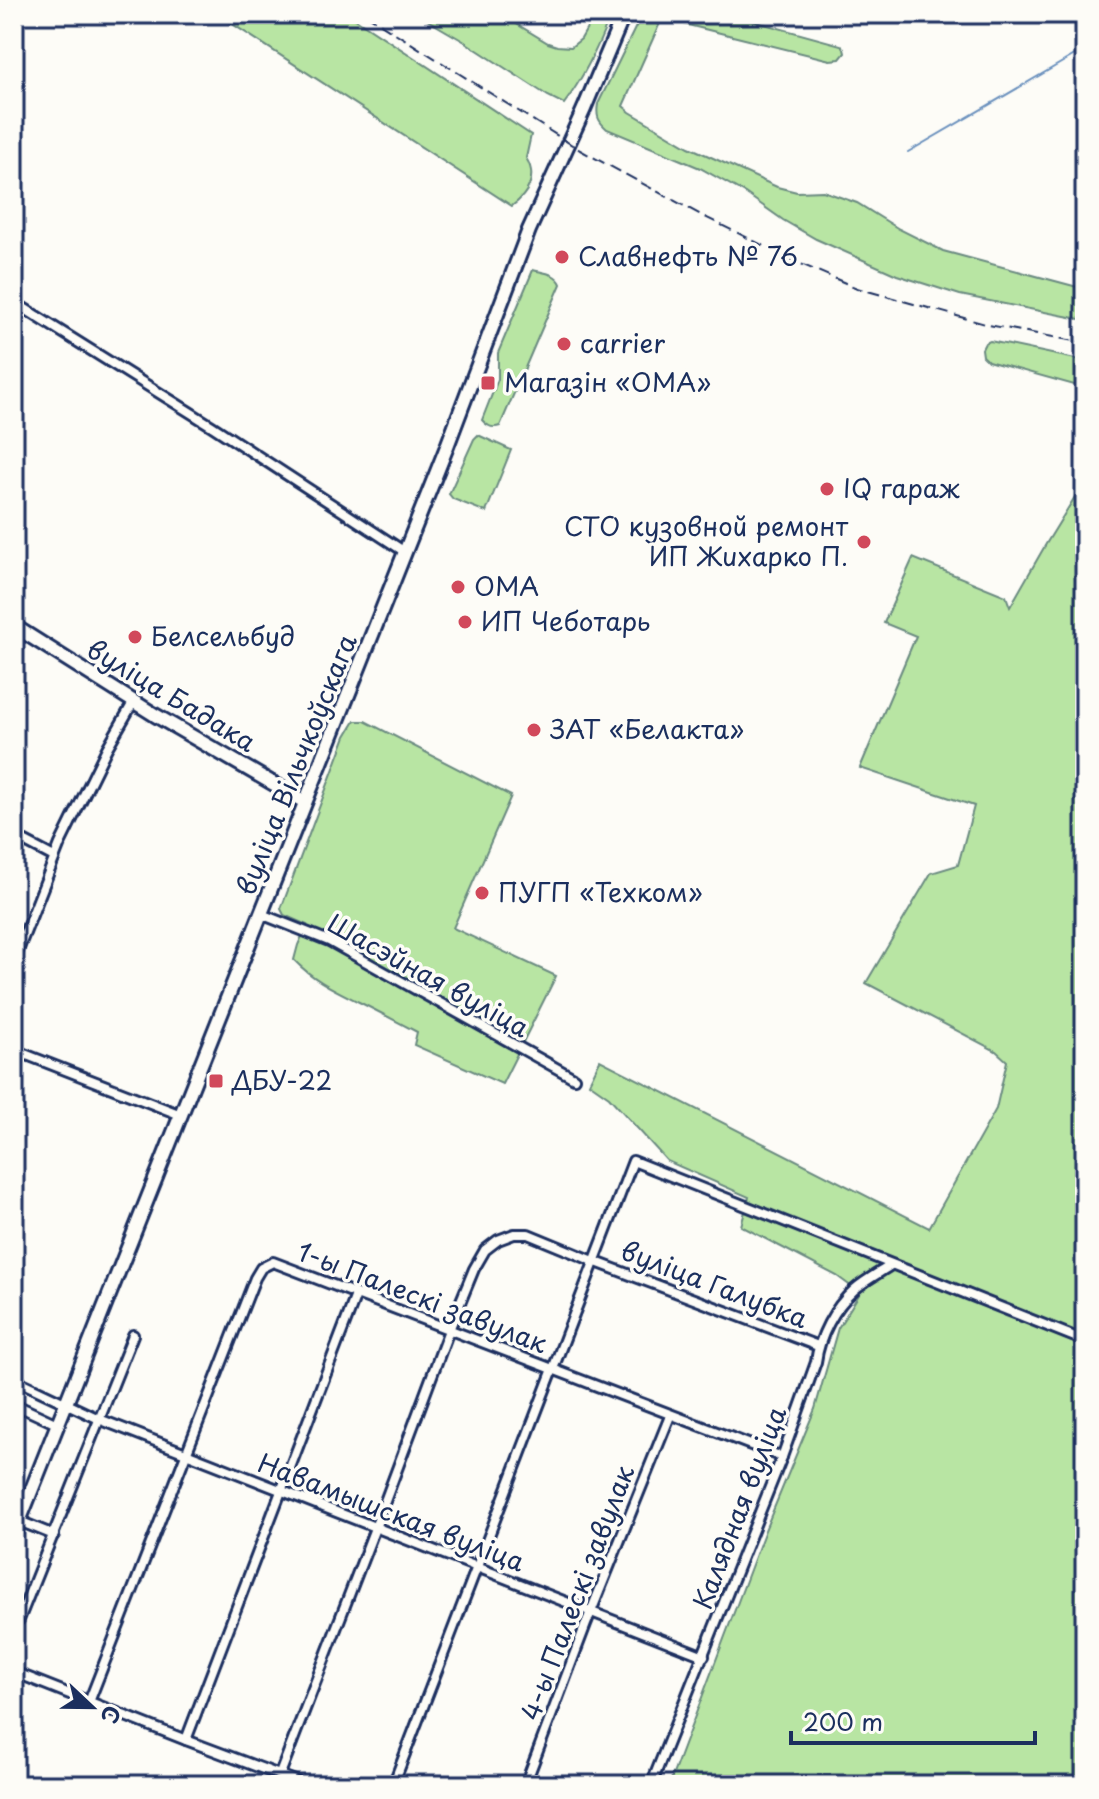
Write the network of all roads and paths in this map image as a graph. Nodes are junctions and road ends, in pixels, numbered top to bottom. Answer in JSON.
{"nodes":[{"id":1,"x":624,"y":14,"type":"edge"},
{"id":2,"x":14,"y":302,"type":"edge"},
{"id":3,"x":405,"y":552,"type":"junction"},
{"id":4,"x":14,"y":626,"type":"edge"},
{"id":5,"x":134,"y":701,"type":"junction"},
{"id":6,"x":305,"y":802,"type":"junction"},
{"id":7,"x":14,"y":836,"type":"edge"},
{"id":8,"x":54,"y":857,"type":"junction"},
{"id":9,"x":261,"y":914,"type":"junction"},
{"id":10,"x":14,"y":961,"type":"edge"},
{"id":11,"x":14,"y":1050,"type":"edge"},
{"id":12,"x":574,"y":1078,"type":"dead end"},
{"id":13,"x":181,"y":1115,"type":"junction"},
{"id":14,"x":596,"y":1262,"type":"junction"},
{"id":15,"x":891,"y":1265,"type":"junction"},
{"id":16,"x":356,"y":1295,"type":"junction"},
{"id":17,"x":449,"y":1330,"type":"junction"},
{"id":18,"x":133,"y":1335,"type":"dead end"},
{"id":19,"x":1085,"y":1341,"type":"edge"},
{"id":20,"x":818,"y":1346,"type":"junction"},
{"id":21,"x":554,"y":1370,"type":"junction"},
{"id":22,"x":14,"y":1379,"type":"edge"},
{"id":23,"x":14,"y":1404,"type":"edge"},
{"id":24,"x":65,"y":1404,"type":"junction"},
{"id":25,"x":670,"y":1416,"type":"junction"},
{"id":26,"x":99,"y":1419,"type":"junction"},
{"id":27,"x":57,"y":1424,"type":"junction"},
{"id":28,"x":187,"y":1454,"type":"junction"},
{"id":29,"x":782,"y":1457,"type":"junction"},
{"id":30,"x":282,"y":1492,"type":"junction"},
{"id":31,"x":19,"y":1521,"type":"junction"},
{"id":32,"x":375,"y":1528,"type":"junction"},
{"id":33,"x":14,"y":1534,"type":"edge"},
{"id":34,"x":54,"y":1535,"type":"junction"},
{"id":35,"x":477,"y":1569,"type":"junction"},
{"id":36,"x":591,"y":1612,"type":"junction"},
{"id":37,"x":19,"y":1620,"type":"dead end"},
{"id":38,"x":704,"y":1656,"type":"junction"},
{"id":39,"x":14,"y":1672,"type":"edge"},
{"id":40,"x":89,"y":1702,"type":"junction"},
{"id":41,"x":186,"y":1740,"type":"junction"},
{"id":42,"x":280,"y":1774,"type":"junction"},
{"id":43,"x":306,"y":1785,"type":"edge"},
{"id":44,"x":393,"y":1785,"type":"edge"},
{"id":45,"x":525,"y":1785,"type":"edge"},
{"id":46,"x":651,"y":1785,"type":"edge"}],
"edges":[{"from":1,"to":3,"type":"main road","name":"вуліца Вільчкоўскага"},
{"from":2,"to":3,"type":"street"},
{"from":3,"to":6,"type":"main road","name":"вуліца Вільчкоўскага"},
{"from":4,"to":5,"type":"main road","name":"вуліца Бадака"},
{"from":5,"to":6,"type":"main road","name":"вуліца Бадака"},
{"from":5,"to":8,"type":"street"},
{"from":6,"to":9,"type":"main road","name":"вуліца Вільчкоўскага"},
{"from":7,"to":8,"type":"street"},
{"from":8,"to":10,"type":"street"},
{"from":9,"to":12,"type":"street","name":"Шасэйная вуліца"},
{"from":9,"to":13,"type":"main road","name":"вуліца Вільчкоўскага"},
{"from":11,"to":13,"type":"street"},
{"from":13,"to":24,"type":"main road","name":"вуліца Вільчкоўскага"},
{"from":14,"to":15,"type":"street"},
{"from":14,"to":17,"type":"street","name":"вуліца Галубка"},
{"from":14,"to":20,"type":"street","name":"вуліца Галубка"},
{"from":14,"to":21,"type":"street"},
{"from":15,"to":19,"type":"street"},
{"from":15,"to":20,"type":"street","name":"Калядная вуліца"},
{"from":16,"to":17,"type":"street","name":"1-ы Палескі завулак"},
{"from":16,"to":28,"type":"street","name":"1-ы Палескі завулак"},
{"from":16,"to":30,"type":"street"},
{"from":17,"to":21,"type":"street","name":"1-ы Палескі завулак"},
{"from":17,"to":32,"type":"street","name":"вуліца Галубка"},
{"from":18,"to":26,"type":"street"},
{"from":20,"to":29,"type":"street","name":"Калядная вуліца"},
{"from":21,"to":25,"type":"street","name":"1-ы Палескі завулак"},
{"from":21,"to":35,"type":"street"},
{"from":22,"to":24,"type":"street","name":"Навамышская вуліца"},
{"from":23,"to":27,"type":"street"},
{"from":24,"to":26,"type":"street","name":"Навамышская вуліца"},
{"from":24,"to":27,"type":"main road","name":"вуліца Вільчкоўскага"},
{"from":25,"to":29,"type":"street","name":"1-ы Палескі завулак"},
{"from":25,"to":36,"type":"street","name":"4-ы Палескі завулак"},
{"from":26,"to":28,"type":"street","name":"Навамышская вуліца"},
{"from":26,"to":34,"type":"street"},
{"from":27,"to":31,"type":"main road","name":"вуліца Вільчкоўскага"},
{"from":28,"to":30,"type":"street","name":"Навамышская вуліца"},
{"from":28,"to":40,"type":"street","name":"1-ы Палескі завулак"},
{"from":29,"to":38,"type":"street","name":"Калядная вуліца"},
{"from":30,"to":32,"type":"street","name":"Навамышская вуліца"},
{"from":30,"to":41,"type":"street"},
{"from":31,"to":33,"type":"main road","name":"вуліца Вільчкоўскага"},
{"from":31,"to":34,"type":"street"},
{"from":32,"to":35,"type":"street","name":"Навамышская вуліца"},
{"from":32,"to":42,"type":"street","name":"вуліца Галубка"},
{"from":34,"to":37,"type":"street"},
{"from":35,"to":36,"type":"street","name":"Навамышская вуліца"},
{"from":35,"to":44,"type":"street"},
{"from":36,"to":38,"type":"street","name":"Навамышская вуліца"},
{"from":36,"to":45,"type":"street","name":"4-ы Палескі завулак"},
{"from":38,"to":46,"type":"street","name":"Калядная вуліца"},
{"from":39,"to":40,"type":"street"},
{"from":40,"to":41,"type":"street"},
{"from":41,"to":42,"type":"street"},
{"from":42,"to":43,"type":"street"}]}
